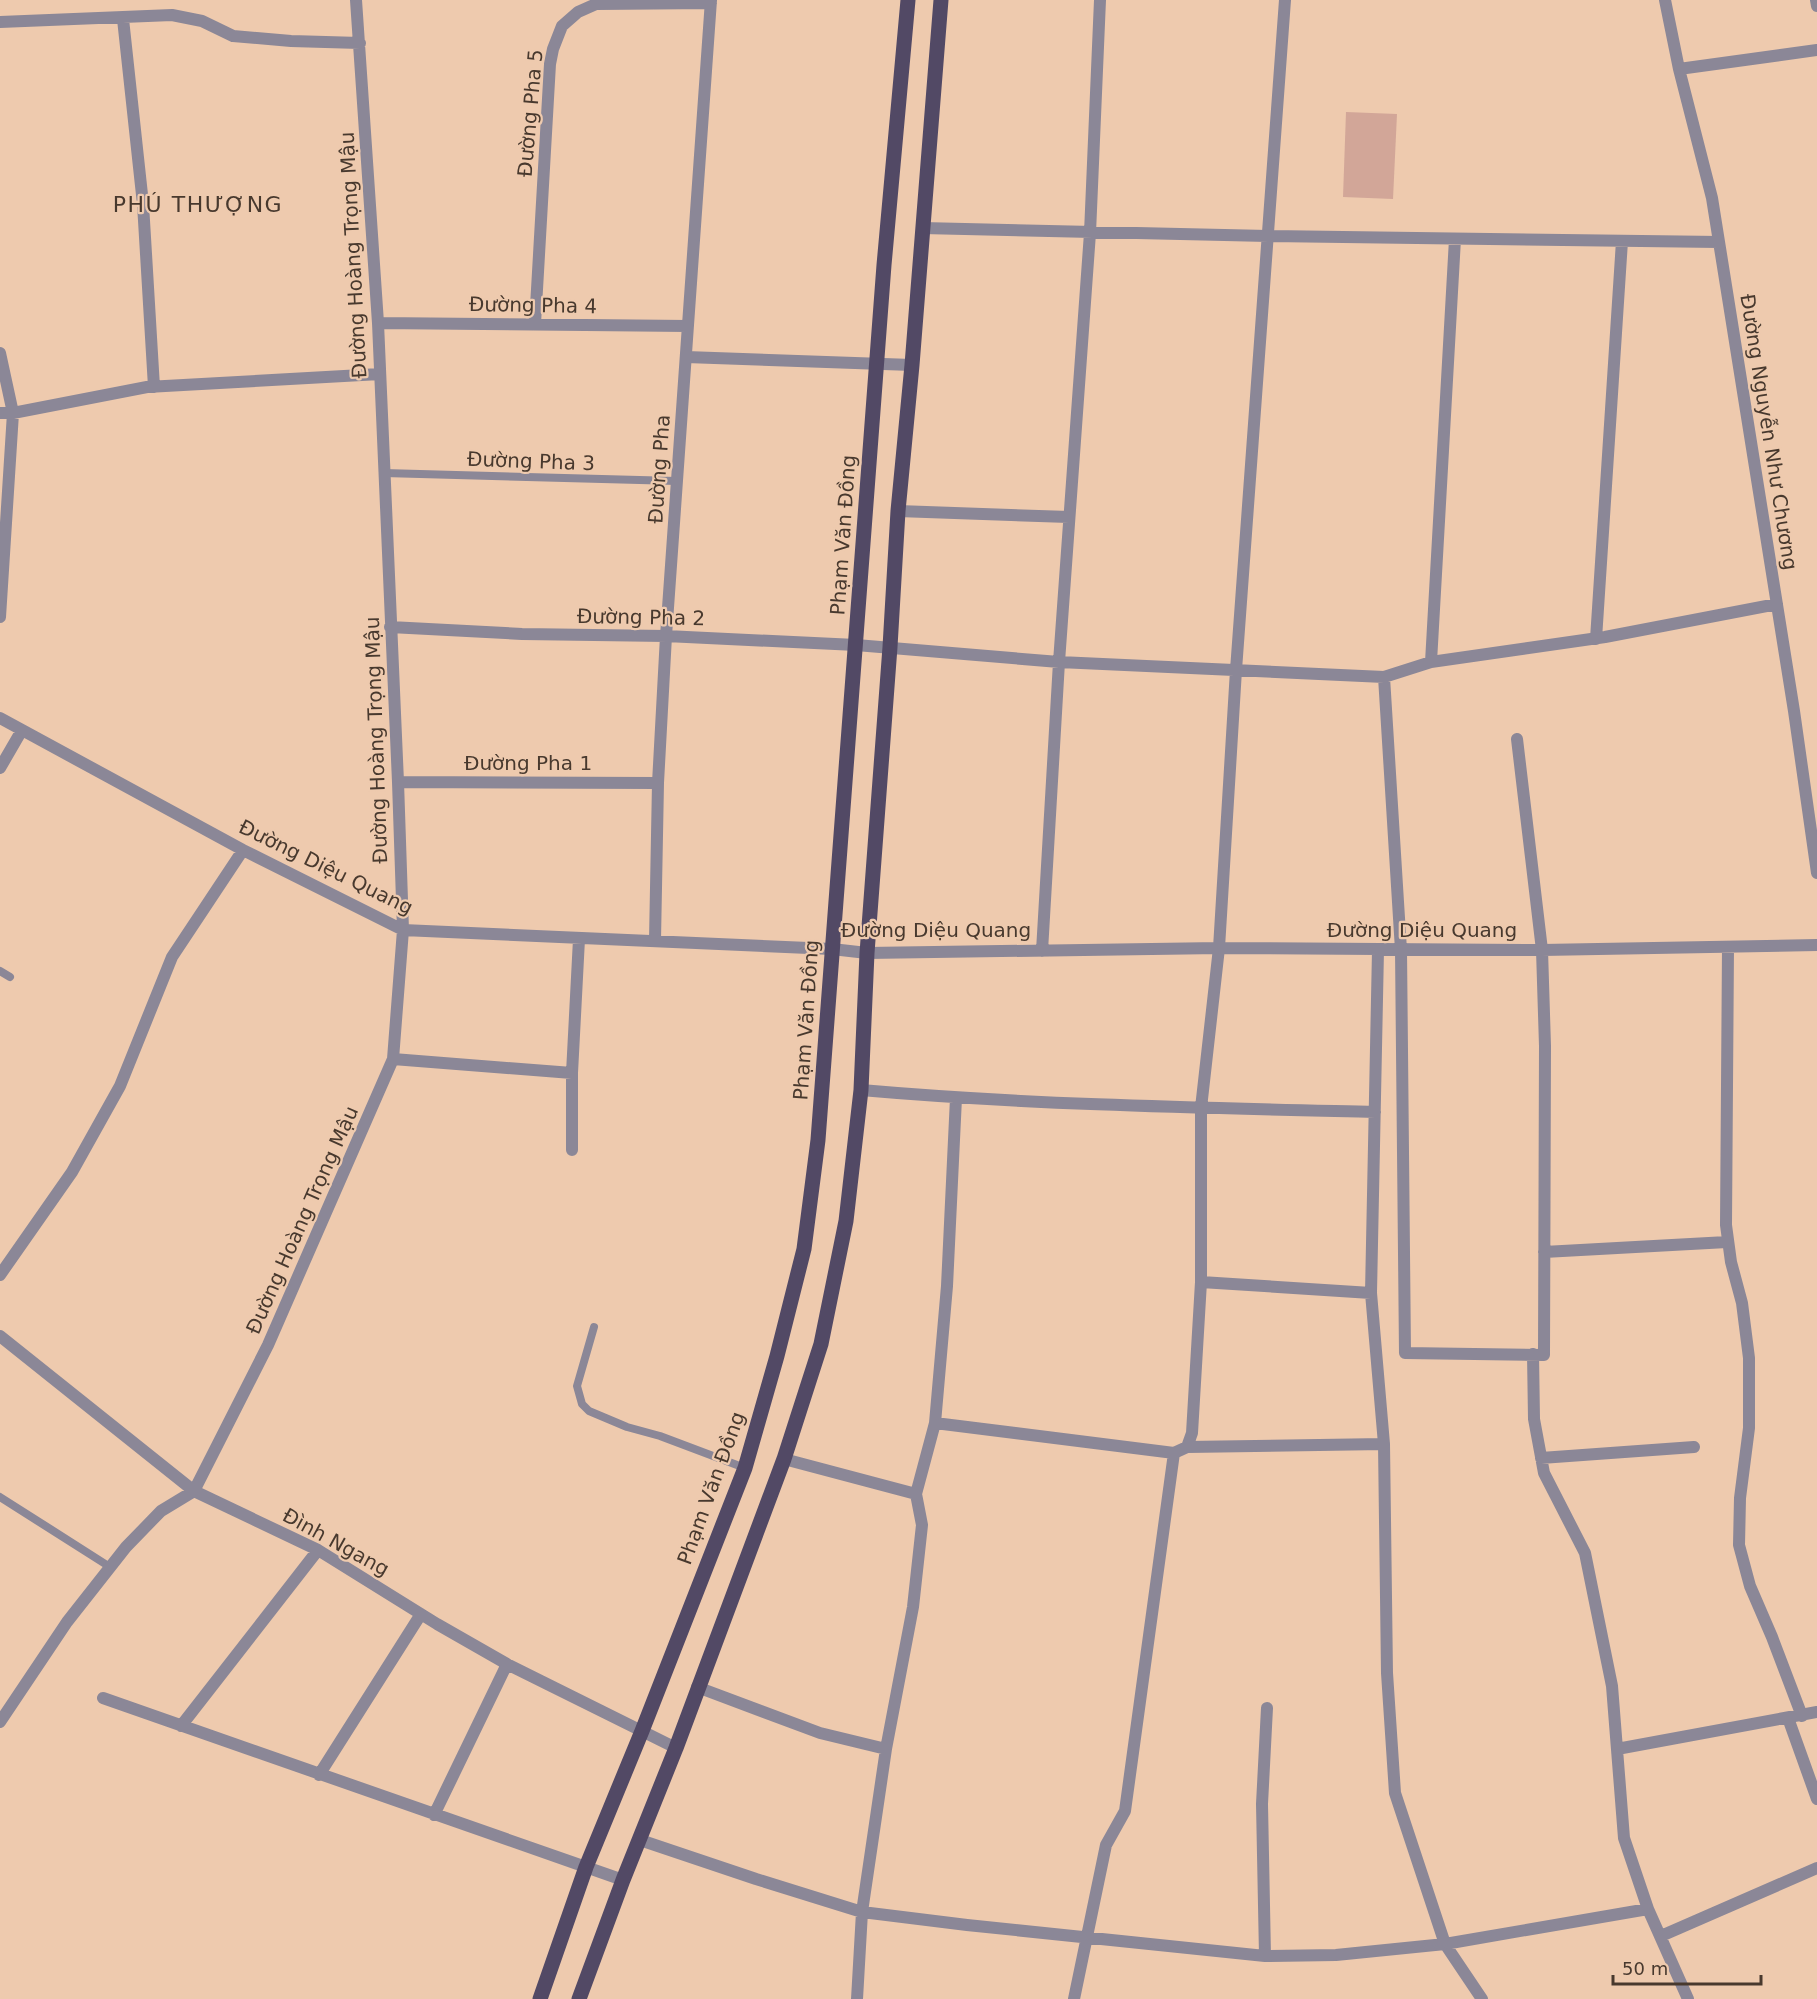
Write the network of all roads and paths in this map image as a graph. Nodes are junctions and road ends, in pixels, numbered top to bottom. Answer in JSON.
{"nodes":[{"id":1,"x":356,"y":0,"type":"edge"},
{"id":2,"x":908,"y":0,"type":"edge"},
{"id":3,"x":941,"y":0,"type":"edge"},
{"id":4,"x":1100,"y":0,"type":"edge"},
{"id":5,"x":1285,"y":0,"type":"edge"},
{"id":6,"x":1665,"y":0,"type":"edge"},
{"id":7,"x":1816,"y":0,"type":"edge"},
{"id":8,"x":711,"y":2,"type":"edge"},
{"id":9,"x":1817,"y":6,"type":"edge"},
{"id":10,"x":123,"y":19,"type":"junction"},
{"id":11,"x":0,"y":22,"type":"edge"},
{"id":12,"x":360,"y":43,"type":"junction"},
{"id":13,"x":1817,"y":50,"type":"edge"},
{"id":14,"x":1679,"y":69,"type":"junction"},
{"id":15,"x":922,"y":228,"type":"junction"},
{"id":16,"x":1090,"y":233,"type":"junction"},
{"id":17,"x":1268,"y":237,"type":"junction"},
{"id":18,"x":1455,"y":239,"type":"junction"},
{"id":19,"x":1622,"y":241,"type":"junction"},
{"id":20,"x":1719,"y":242,"type":"junction"},
{"id":21,"x":378,"y":322,"type":"junction"},
{"id":22,"x":535,"y":324,"type":"junction"},
{"id":23,"x":688,"y":326,"type":"junction"},
{"id":24,"x":0,"y":353,"type":"edge"},
{"id":25,"x":686,"y":357,"type":"junction"},
{"id":26,"x":877,"y":364,"type":"junction"},
{"id":27,"x":912,"y":365,"type":"junction"},
{"id":28,"x":380,"y":374,"type":"junction"},
{"id":29,"x":154,"y":387,"type":"junction"},
{"id":30,"x":6,"y":413,"type":"edge"},
{"id":31,"x":384,"y":473,"type":"junction"},
{"id":32,"x":677,"y":481,"type":"junction"},
{"id":33,"x":898,"y":511,"type":"junction"},
{"id":34,"x":1070,"y":517,"type":"junction"},
{"id":35,"x":1777,"y":604,"type":"junction"},
{"id":36,"x":0,"y":617,"type":"edge"},
{"id":37,"x":390,"y":627,"type":"junction"},
{"id":38,"x":666,"y":636,"type":"junction"},
{"id":39,"x":1596,"y":639,"type":"junction"},
{"id":40,"x":856,"y":645,"type":"junction"},
{"id":41,"x":890,"y":647,"type":"junction"},
{"id":42,"x":1059,"y":662,"type":"junction"},
{"id":43,"x":1431,"y":662,"type":"junction"},
{"id":44,"x":1236,"y":670,"type":"junction"},
{"id":45,"x":1384,"y":677,"type":"junction"},
{"id":46,"x":0,"y":718,"type":"edge"},
{"id":47,"x":22,"y":730,"type":"junction"},
{"id":48,"x":1517,"y":739,"type":"dead end"},
{"id":49,"x":0,"y":768,"type":"edge"},
{"id":50,"x":398,"y":782,"type":"junction"},
{"id":51,"x":658,"y":783,"type":"junction"},
{"id":52,"x":243,"y":850,"type":"junction"},
{"id":53,"x":1817,"y":873,"type":"edge"},
{"id":54,"x":403,"y":930,"type":"junction"},
{"id":55,"x":579,"y":939,"type":"junction"},
{"id":56,"x":655,"y":940,"type":"junction"},
{"id":57,"x":1817,"y":945,"type":"edge"},
{"id":58,"x":1728,"y":947,"type":"junction"},
{"id":59,"x":1219,"y":948,"type":"junction"},
{"id":60,"x":832,"y":949,"type":"junction"},
{"id":61,"x":1378,"y":950,"type":"junction"},
{"id":62,"x":1401,"y":950,"type":"junction"},
{"id":63,"x":1542,"y":950,"type":"junction"},
{"id":64,"x":1042,"y":951,"type":"junction"},
{"id":65,"x":867,"y":952,"type":"junction"},
{"id":66,"x":0,"y":971,"type":"edge"},
{"id":67,"x":10,"y":977,"type":"dead end"},
{"id":68,"x":393,"y":1059,"type":"junction"},
{"id":69,"x":572,"y":1073,"type":"junction"},
{"id":70,"x":861,"y":1090,"type":"junction"},
{"id":71,"x":956,"y":1098,"type":"junction"},
{"id":72,"x":1201,"y":1108,"type":"junction"},
{"id":73,"x":1376,"y":1112,"type":"junction"},
{"id":74,"x":572,"y":1150,"type":"dead end"},
{"id":75,"x":1727,"y":1242,"type":"junction"},
{"id":76,"x":1544,"y":1252,"type":"junction"},
{"id":77,"x":0,"y":1275,"type":"edge"},
{"id":78,"x":1201,"y":1282,"type":"junction"},
{"id":79,"x":1371,"y":1293,"type":"junction"},
{"id":80,"x":594,"y":1327,"type":"dead end"},
{"id":81,"x":0,"y":1336,"type":"edge"},
{"id":82,"x":1533,"y":1354,"type":"junction"},
{"id":83,"x":935,"y":1424,"type":"junction"},
{"id":84,"x":1384,"y":1444,"type":"junction"},
{"id":85,"x":1187,"y":1447,"type":"junction"},
{"id":86,"x":1694,"y":1447,"type":"dead end"},
{"id":87,"x":1174,"y":1453,"type":"junction"},
{"id":88,"x":1541,"y":1458,"type":"junction"},
{"id":89,"x":784,"y":1459,"type":"junction"},
{"id":90,"x":745,"y":1468,"type":"junction"},
{"id":91,"x":194,"y":1491,"type":"junction"},
{"id":92,"x":916,"y":1494,"type":"junction"},
{"id":93,"x":0,"y":1497,"type":"edge"},
{"id":94,"x":318,"y":1550,"type":"junction"},
{"id":95,"x":110,"y":1567,"type":"junction"},
{"id":96,"x":421,"y":1614,"type":"junction"},
{"id":97,"x":507,"y":1664,"type":"junction"},
{"id":98,"x":697,"y":1687,"type":"junction"},
{"id":99,"x":103,"y":1698,"type":"dead end"},
{"id":100,"x":1267,"y":1708,"type":"dead end"},
{"id":101,"x":1817,"y":1712,"type":"edge"},
{"id":102,"x":1802,"y":1716,"type":"junction"},
{"id":103,"x":1788,"y":1718,"type":"junction"},
{"id":104,"x":0,"y":1722,"type":"edge"},
{"id":105,"x":181,"y":1726,"type":"junction"},
{"id":106,"x":642,"y":1731,"type":"junction"},
{"id":107,"x":676,"y":1748,"type":"junction"},
{"id":108,"x":886,"y":1749,"type":"junction"},
{"id":109,"x":1617,"y":1749,"type":"junction"},
{"id":110,"x":320,"y":1774,"type":"junction"},
{"id":111,"x":1817,"y":1799,"type":"edge"},
{"id":112,"x":434,"y":1815,"type":"junction"},
{"id":113,"x":640,"y":1840,"type":"junction"},
{"id":114,"x":586,"y":1867,"type":"junction"},
{"id":115,"x":1817,"y":1868,"type":"edge"},
{"id":116,"x":623,"y":1880,"type":"junction"},
{"id":117,"x":1648,"y":1909,"type":"junction"},
{"id":118,"x":862,"y":1912,"type":"junction"},
{"id":119,"x":1088,"y":1936,"type":"junction"},
{"id":120,"x":1661,"y":1936,"type":"junction"},
{"id":121,"x":1445,"y":1944,"type":"junction"},
{"id":122,"x":1265,"y":1956,"type":"junction"},
{"id":123,"x":540,"y":1999,"type":"edge"},
{"id":124,"x":579,"y":1999,"type":"edge"},
{"id":125,"x":857,"y":1999,"type":"edge"},
{"id":126,"x":1074,"y":1999,"type":"edge"},
{"id":127,"x":1482,"y":1999,"type":"edge"},
{"id":128,"x":1688,"y":1999,"type":"edge"}],
"edges":[{"from":1,"to":12,"type":"street","name":"Đường Hoàng Trọng Mậu"},
{"from":2,"to":26,"type":"main road","name":"Phạm Văn Đồng"},
{"from":3,"to":15,"type":"main road"},
{"from":4,"to":16,"type":"street"},
{"from":5,"to":17,"type":"street"},
{"from":6,"to":14,"type":"street","name":"Đường Nguyễn Như Chương"},
{"from":7,"to":9,"type":"street"},
{"from":8,"to":22,"type":"street","name":"Đường Pha 5"},
{"from":8,"to":23,"type":"street","name":"Đường Pha"},
{"from":10,"to":11,"type":"street"},
{"from":10,"to":12,"type":"street"},
{"from":10,"to":29,"type":"street"},
{"from":12,"to":21,"type":"street","name":"Đường Hoàng Trọng Mậu"},
{"from":13,"to":14,"type":"street"},
{"from":14,"to":20,"type":"street","name":"Đường Nguyễn Như Chương"},
{"from":15,"to":16,"type":"street"},
{"from":15,"to":27,"type":"main road"},
{"from":16,"to":17,"type":"street"},
{"from":16,"to":34,"type":"street"},
{"from":17,"to":18,"type":"street"},
{"from":17,"to":44,"type":"street"},
{"from":18,"to":19,"type":"street"},
{"from":18,"to":43,"type":"street"},
{"from":19,"to":20,"type":"street"},
{"from":19,"to":39,"type":"street"},
{"from":20,"to":35,"type":"street","name":"Đường Nguyễn Như Chương"},
{"from":21,"to":22,"type":"street","name":"Đường Pha 4"},
{"from":21,"to":28,"type":"street","name":"Đường Hoàng Trọng Mậu"},
{"from":22,"to":23,"type":"street","name":"Đường Pha 4"},
{"from":23,"to":25,"type":"street","name":"Đường Pha"},
{"from":24,"to":30,"type":"street"},
{"from":25,"to":26,"type":"street"},
{"from":25,"to":32,"type":"street","name":"Đường Pha"},
{"from":26,"to":27,"type":"street"},
{"from":26,"to":40,"type":"main road","name":"Phạm Văn Đồng"},
{"from":27,"to":33,"type":"main road"},
{"from":28,"to":29,"type":"street"},
{"from":28,"to":31,"type":"street","name":"Đường Hoàng Trọng Mậu"},
{"from":29,"to":30,"type":"street"},
{"from":30,"to":36,"type":"street"},
{"from":31,"to":32,"type":"lane","name":"Đường Pha 3"},
{"from":31,"to":37,"type":"street","name":"Đường Hoàng Trọng Mậu"},
{"from":32,"to":38,"type":"street","name":"Đường Pha"},
{"from":33,"to":34,"type":"street"},
{"from":33,"to":41,"type":"main road"},
{"from":34,"to":42,"type":"street"},
{"from":35,"to":39,"type":"street"},
{"from":35,"to":53,"type":"street","name":"Đường Nguyễn Như Chương"},
{"from":37,"to":38,"type":"street","name":"Đường Pha 2"},
{"from":37,"to":50,"type":"street","name":"Đường Hoàng Trọng Mậu"},
{"from":38,"to":40,"type":"street","name":"Đường Pha 2"},
{"from":38,"to":51,"type":"street","name":"Đường Pha"},
{"from":39,"to":43,"type":"street"},
{"from":40,"to":41,"type":"street","name":"Đường Pha 2"},
{"from":40,"to":60,"type":"main road","name":"Phạm Văn Đồng"},
{"from":41,"to":42,"type":"street","name":"Đường Pha 2"},
{"from":41,"to":65,"type":"main road"},
{"from":42,"to":44,"type":"street","name":"Đường Pha 2"},
{"from":42,"to":64,"type":"street"},
{"from":43,"to":45,"type":"street"},
{"from":44,"to":45,"type":"street","name":"Đường Pha 2"},
{"from":44,"to":59,"type":"street"},
{"from":45,"to":62,"type":"street"},
{"from":46,"to":47,"type":"street","name":"Đường Diệu Quang"},
{"from":47,"to":49,"type":"street"},
{"from":47,"to":52,"type":"street","name":"Đường Diệu Quang"},
{"from":48,"to":63,"type":"street"},
{"from":50,"to":51,"type":"street","name":"Đường Pha 1"},
{"from":50,"to":54,"type":"street","name":"Đường Hoàng Trọng Mậu"},
{"from":51,"to":56,"type":"street","name":"Đường Pha"},
{"from":52,"to":54,"type":"street","name":"Đường Diệu Quang"},
{"from":52,"to":77,"type":"street"},
{"from":54,"to":55,"type":"street","name":"Đường Diệu Quang"},
{"from":54,"to":68,"type":"street","name":"Đường Hoàng Trọng Mậu"},
{"from":55,"to":56,"type":"street","name":"Đường Diệu Quang"},
{"from":55,"to":69,"type":"street"},
{"from":56,"to":60,"type":"street","name":"Đường Diệu Quang"},
{"from":57,"to":58,"type":"street","name":"Đường Diệu Quang"},
{"from":58,"to":63,"type":"street","name":"Đường Diệu Quang"},
{"from":58,"to":75,"type":"street"},
{"from":59,"to":61,"type":"street","name":"Đường Diệu Quang"},
{"from":59,"to":64,"type":"street","name":"Đường Diệu Quang"},
{"from":59,"to":72,"type":"street"},
{"from":60,"to":65,"type":"street","name":"Đường Diệu Quang"},
{"from":60,"to":90,"type":"main road","name":"Phạm Văn Đồng"},
{"from":61,"to":62,"type":"street","name":"Đường Diệu Quang"},
{"from":61,"to":73,"type":"street"},
{"from":62,"to":63,"type":"street","name":"Đường Diệu Quang"},
{"from":62,"to":82,"type":"street"},
{"from":63,"to":76,"type":"street"},
{"from":64,"to":65,"type":"street","name":"Đường Diệu Quang"},
{"from":65,"to":70,"type":"main road"},
{"from":66,"to":67,"type":"lane"},
{"from":68,"to":69,"type":"street"},
{"from":68,"to":91,"type":"street","name":"Đường Hoàng Trọng Mậu"},
{"from":69,"to":74,"type":"street"},
{"from":70,"to":71,"type":"street"},
{"from":70,"to":89,"type":"main road"},
{"from":71,"to":72,"type":"street"},
{"from":71,"to":83,"type":"street"},
{"from":72,"to":73,"type":"street"},
{"from":72,"to":78,"type":"street"},
{"from":73,"to":79,"type":"street"},
{"from":75,"to":76,"type":"street"},
{"from":75,"to":102,"type":"street"},
{"from":76,"to":82,"type":"street"},
{"from":78,"to":79,"type":"street"},
{"from":78,"to":85,"type":"street"},
{"from":79,"to":84,"type":"street"},
{"from":80,"to":90,"type":"lane"},
{"from":81,"to":91,"type":"street","name":"Đình Ngang"},
{"from":82,"to":88,"type":"street"},
{"from":83,"to":87,"type":"street"},
{"from":83,"to":92,"type":"street"},
{"from":84,"to":85,"type":"street"},
{"from":84,"to":121,"type":"street"},
{"from":85,"to":87,"type":"street"},
{"from":86,"to":88,"type":"street"},
{"from":87,"to":119,"type":"street"},
{"from":88,"to":109,"type":"street"},
{"from":89,"to":92,"type":"street"},
{"from":89,"to":98,"type":"main road"},
{"from":90,"to":106,"type":"main road","name":"Phạm Văn Đồng"},
{"from":91,"to":94,"type":"street","name":"Đình Ngang"},
{"from":91,"to":95,"type":"street"},
{"from":92,"to":108,"type":"street"},
{"from":93,"to":95,"type":"lane"},
{"from":94,"to":96,"type":"street","name":"Đình Ngang"},
{"from":94,"to":105,"type":"street"},
{"from":95,"to":104,"type":"street"},
{"from":96,"to":97,"type":"street","name":"Đình Ngang"},
{"from":96,"to":110,"type":"street"},
{"from":97,"to":106,"type":"street","name":"Đình Ngang"},
{"from":97,"to":112,"type":"street"},
{"from":98,"to":107,"type":"main road"},
{"from":98,"to":108,"type":"street"},
{"from":99,"to":105,"type":"street"},
{"from":100,"to":122,"type":"street"},
{"from":101,"to":102,"type":"street"},
{"from":102,"to":103,"type":"street"},
{"from":103,"to":109,"type":"street"},
{"from":103,"to":111,"type":"street"},
{"from":105,"to":110,"type":"street"},
{"from":106,"to":107,"type":"street","name":"Đình Ngang"},
{"from":106,"to":114,"type":"main road","name":"Phạm Văn Đồng"},
{"from":107,"to":113,"type":"main road"},
{"from":108,"to":118,"type":"street"},
{"from":109,"to":117,"type":"street"},
{"from":110,"to":112,"type":"street"},
{"from":112,"to":114,"type":"street"},
{"from":113,"to":116,"type":"main road"},
{"from":113,"to":118,"type":"street"},
{"from":114,"to":116,"type":"street"},
{"from":114,"to":123,"type":"main road","name":"Phạm Văn Đồng"},
{"from":115,"to":120,"type":"street"},
{"from":116,"to":124,"type":"main road"},
{"from":117,"to":120,"type":"street"},
{"from":117,"to":121,"type":"street"},
{"from":118,"to":119,"type":"street"},
{"from":118,"to":125,"type":"street"},
{"from":119,"to":122,"type":"street"},
{"from":119,"to":126,"type":"street"},
{"from":120,"to":128,"type":"street"},
{"from":121,"to":122,"type":"street"},
{"from":121,"to":127,"type":"street"}]}
